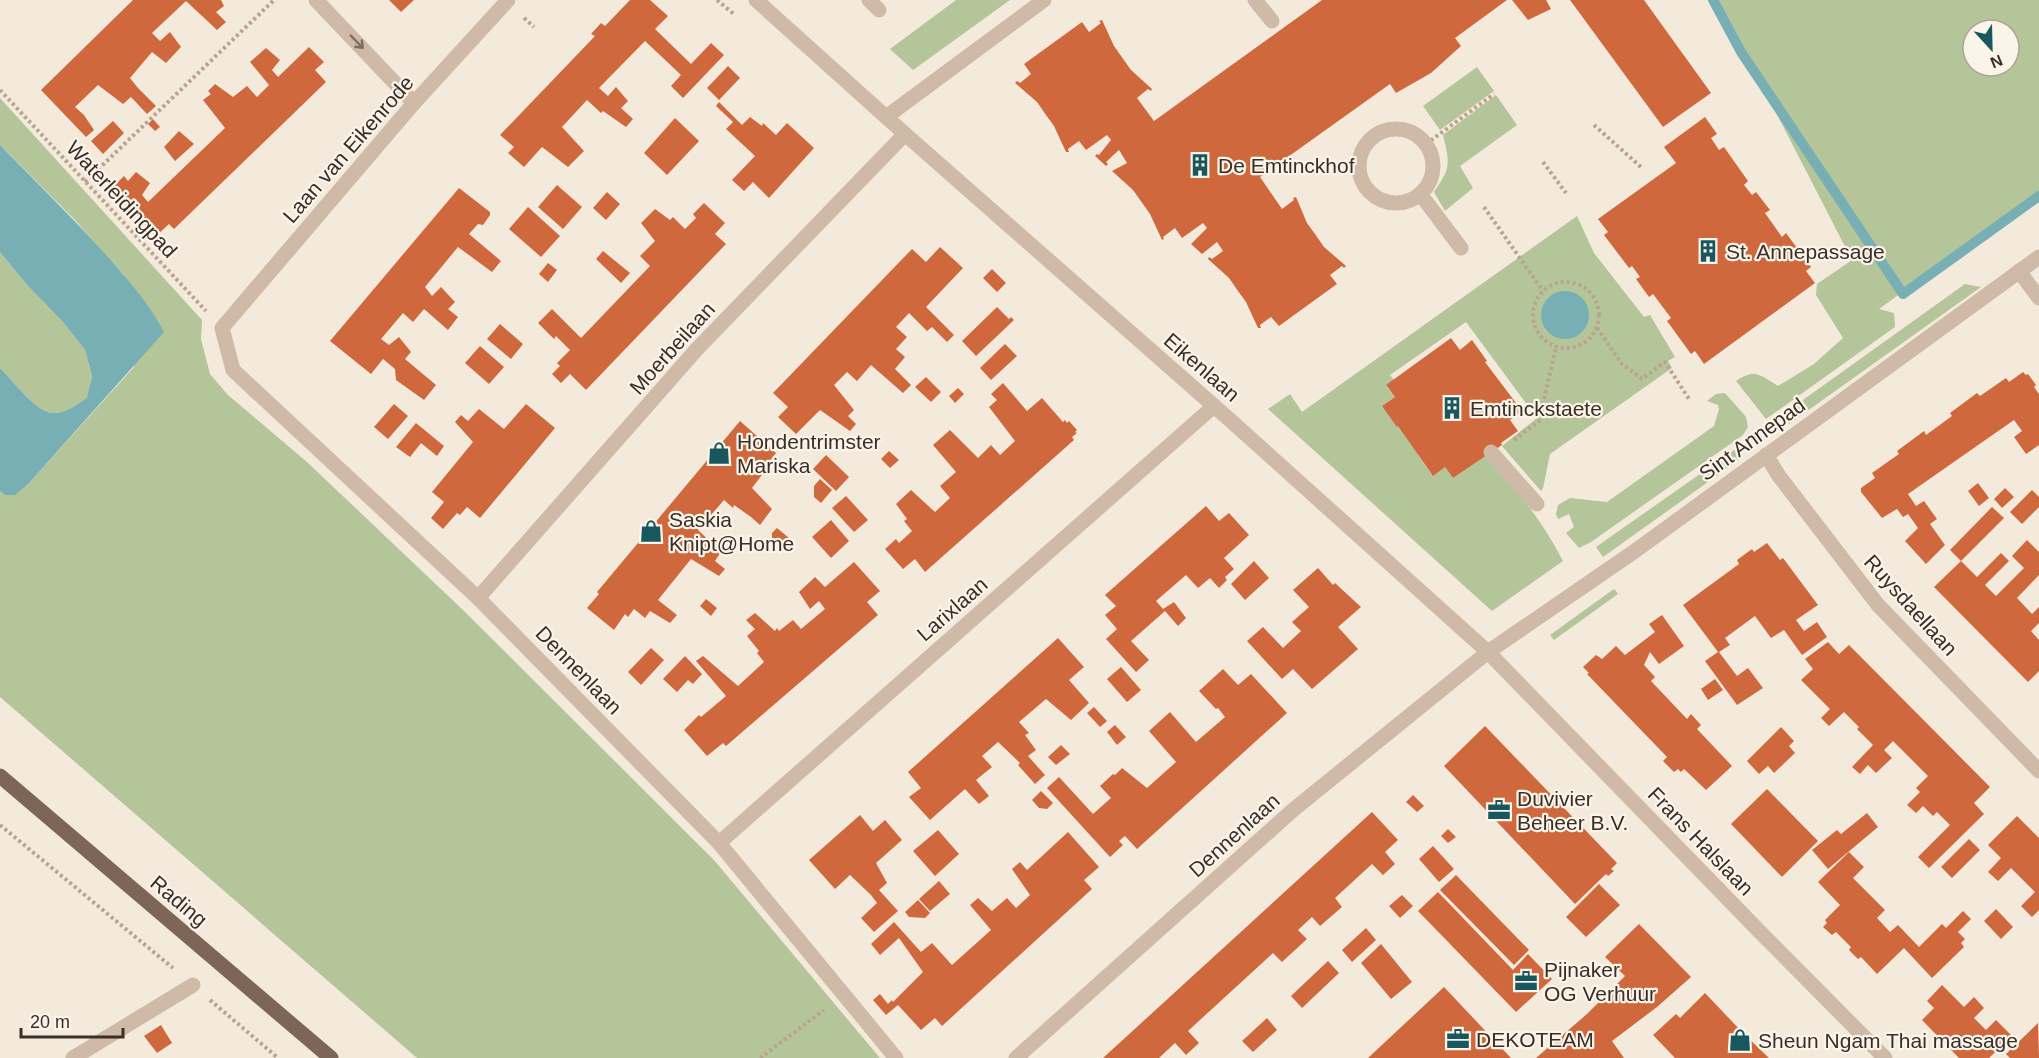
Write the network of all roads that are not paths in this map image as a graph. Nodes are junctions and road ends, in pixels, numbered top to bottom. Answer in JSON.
{"nodes":[{"id":1,"x":316,"y":0,"type":"edge"},
{"id":2,"x":508,"y":0,"type":"edge"},
{"id":3,"x":756,"y":0,"type":"edge"},
{"id":4,"x":1044,"y":0,"type":"edge"},
{"id":5,"x":1255,"y":0,"type":"edge"},
{"id":6,"x":1272,"y":21,"type":"dead end"},
{"id":7,"x":414,"y":103,"type":"junction"},
{"id":8,"x":886,"y":117,"type":"junction"},
{"id":9,"x":905,"y":134,"type":"junction"},
{"id":10,"x":1421,"y":195,"type":"junction"},
{"id":11,"x":1461,"y":248,"type":"dead end"},
{"id":12,"x":2039,"y":257,"type":"edge"},
{"id":13,"x":2019,"y":271,"type":"junction"},
{"id":14,"x":2039,"y":298,"type":"edge"},
{"id":15,"x":222,"y":328,"type":"joint"},
{"id":16,"x":1214,"y":406,"type":"junction"},
{"id":17,"x":1493,"y":454,"type":"road end"},
{"id":18,"x":1766,"y":454,"type":"junction"},
{"id":19,"x":1537,"y":504,"type":"dead end"},
{"id":20,"x":478,"y":598,"type":"junction"},
{"id":21,"x":1488,"y":652,"type":"junction"},
{"id":22,"x":2039,"y":771,"type":"edge"},
{"id":23,"x":0,"y":776,"type":"edge"},
{"id":24,"x":719,"y":843,"type":"junction"},
{"id":25,"x":193,"y":985,"type":"road end"},
{"id":26,"x":73,"y":1058,"type":"edge"},
{"id":27,"x":331,"y":1058,"type":"edge"},
{"id":28,"x":896,"y":1058,"type":"edge"},
{"id":29,"x":1016,"y":1058,"type":"edge"},
{"id":30,"x":1885,"y":1058,"type":"edge"}],
"edges":[{"from":1,"to":7,"type":"street","one_way":true},
{"from":2,"to":7,"type":"street","name":"Laan van Eikenrode"},
{"from":3,"to":8,"type":"street","name":"Eikenlaan"},
{"from":4,"to":8,"type":"street"},
{"from":5,"to":6,"type":"street"},
{"from":7,"to":15,"type":"street","name":"Laan van Eikenrode"},
{"from":8,"to":9,"type":"street","name":"Eikenlaan"},
{"from":9,"to":16,"type":"street","name":"Eikenlaan"},
{"from":9,"to":20,"type":"street","name":"Moerbeilaan"},
{"from":10,"to":10,"type":"street"},
{"from":10,"to":11,"type":"street"},
{"from":12,"to":13,"type":"street","name":"Sint Annepad"},
{"from":13,"to":14,"type":"street"},
{"from":13,"to":18,"type":"street","name":"Sint Annepad"},
{"from":15,"to":20,"type":"street","name":"Dennenlaan"},
{"from":16,"to":21,"type":"street","name":"Eikenlaan"},
{"from":16,"to":24,"type":"street","name":"Larixlaan"},
{"from":17,"to":19,"type":"street"},
{"from":18,"to":21,"type":"street","name":"Sint Annepad"},
{"from":18,"to":22,"type":"street","name":"Ruysdaellaan"},
{"from":20,"to":24,"type":"street","name":"Dennenlaan"},
{"from":21,"to":29,"type":"street","name":"Dennenlaan"},
{"from":21,"to":30,"type":"street","name":"Frans Halslaan"},
{"from":23,"to":27,"type":"main road","name":"Rading"},
{"from":24,"to":28,"type":"street","name":"Dennenlaan"},
{"from":25,"to":26,"type":"street"}]}
